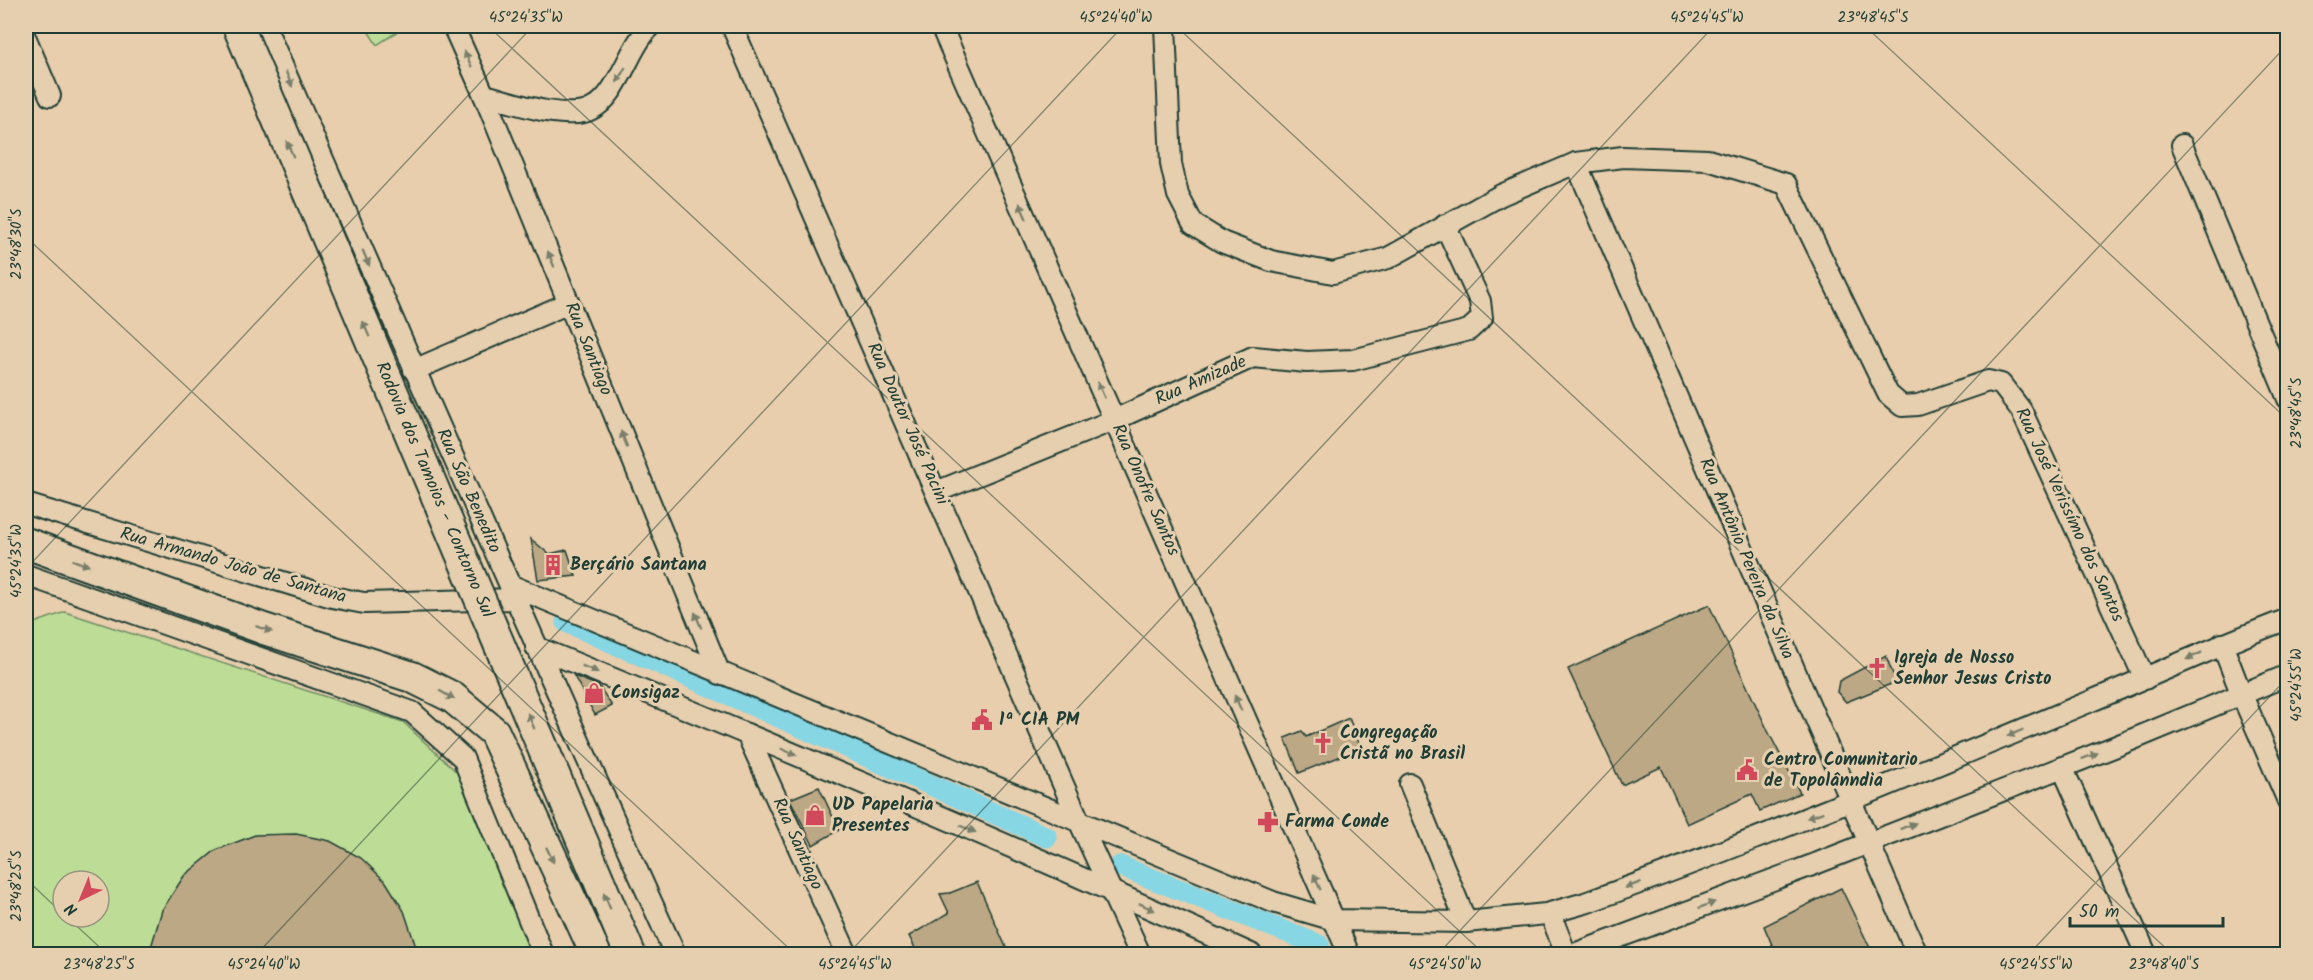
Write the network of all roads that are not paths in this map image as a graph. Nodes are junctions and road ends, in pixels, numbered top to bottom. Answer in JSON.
{"nodes":[{"id":1,"x":238,"y":26,"type":"edge"},
{"id":2,"x":265,"y":26,"type":"edge"},
{"id":3,"x":453,"y":26,"type":"edge"},
{"id":4,"x":651,"y":26,"type":"edge"},
{"id":5,"x":732,"y":26,"type":"edge"},
{"id":6,"x":941,"y":26,"type":"edge"},
{"id":7,"x":1165,"y":26,"type":"edge"},
{"id":8,"x":26,"y":39,"type":"edge"},
{"id":9,"x":484,"y":95,"type":"junction"},
{"id":10,"x":50,"y":96,"type":"dead end"},
{"id":11,"x":2182,"y":145,"type":"dead end"},
{"id":12,"x":1576,"y":164,"type":"junction"},
{"id":13,"x":1445,"y":225,"type":"junction"},
{"id":14,"x":569,"y":303,"type":"junction"},
{"id":15,"x":414,"y":370,"type":"junction"},
{"id":16,"x":2288,"y":399,"type":"edge"},
{"id":17,"x":1114,"y":420,"type":"junction"},
{"id":18,"x":936,"y":492,"type":"junction"},
{"id":19,"x":26,"y":504,"type":"edge"},
{"id":20,"x":26,"y":543,"type":"edge"},
{"id":21,"x":26,"y":574,"type":"edge"},
{"id":22,"x":513,"y":592,"type":"junction"},
{"id":23,"x":2288,"y":619,"type":"edge"},
{"id":24,"x":2222,"y":644,"type":"junction"},
{"id":25,"x":536,"y":647,"type":"junction"},
{"id":26,"x":720,"y":674,"type":"junction"},
{"id":27,"x":2288,"y":675,"type":"edge"},
{"id":28,"x":2145,"y":679,"type":"junction"},
{"id":29,"x":2241,"y":693,"type":"junction"},
{"id":30,"x":747,"y":734,"type":"junction"},
{"id":31,"x":2062,"y":768,"type":"junction"},
{"id":32,"x":1410,"y":784,"type":"dead end"},
{"id":33,"x":1850,"y":801,"type":"junction"},
{"id":34,"x":2288,"y":801,"type":"edge"},
{"id":35,"x":1080,"y":823,"type":"junction"},
{"id":36,"x":1867,"y":842,"type":"junction"},
{"id":37,"x":1111,"y":890,"type":"junction"},
{"id":38,"x":1550,"y":914,"type":"junction"},
{"id":39,"x":1334,"y":920,"type":"junction"},
{"id":40,"x":1467,"y":922,"type":"junction"},
{"id":41,"x":543,"y":954,"type":"edge"},
{"id":42,"x":597,"y":954,"type":"edge"},
{"id":43,"x":630,"y":954,"type":"edge"},
{"id":44,"x":675,"y":954,"type":"edge"},
{"id":45,"x":847,"y":954,"type":"edge"},
{"id":46,"x":1140,"y":954,"type":"edge"},
{"id":47,"x":1251,"y":954,"type":"edge"},
{"id":48,"x":1349,"y":954,"type":"edge"},
{"id":49,"x":1566,"y":954,"type":"edge"},
{"id":50,"x":1574,"y":954,"type":"edge"},
{"id":51,"x":1917,"y":954,"type":"edge"},
{"id":52,"x":2146,"y":954,"type":"edge"}],
"edges":[{"from":43,"to":1,"type":"highway","name":"Rodovia dos Tamoios - Contorno Sul","one_way":true,"bridge":true},
{"from":2,"to":15,"type":"street","name":"Rua São Benedito","one_way":true},
{"from":9,"to":3,"type":"street","name":"Rua Santiago","one_way":true},
{"from":4,"to":9,"type":"street","one_way":true},
{"from":5,"to":18,"type":"street","name":"Rua Doutor José Pacini"},
{"from":17,"to":6,"type":"street","name":"Rua Onofre Santos","one_way":true},
{"from":7,"to":13,"type":"street"},
{"from":8,"to":10,"type":"street"},
{"from":14,"to":9,"type":"street","name":"Rua Santiago","one_way":true},
{"from":11,"to":16,"type":"street"},
{"from":12,"to":13,"type":"street"},
{"from":12,"to":28,"type":"street","name":"Rua José Verissímo dos Santos"},
{"from":12,"to":33,"type":"street","name":"Rua Antônio Pereira da Silva"},
{"from":13,"to":17,"type":"street","name":"Rua Amizade"},
{"from":14,"to":15,"type":"street"},
{"from":26,"to":14,"type":"street","name":"Rua Santiago","one_way":true},
{"from":15,"to":22,"type":"street","name":"Rua São Benedito"},
{"from":17,"to":18,"type":"street","name":"Rua Amizade"},
{"from":39,"to":17,"type":"street","name":"Rua Onofre Santos","one_way":true},
{"from":18,"to":35,"type":"street","name":"Rua Doutor José Pacini"},
{"from":19,"to":22,"type":"street","name":"Rua Armando João de Santana"},
{"from":20,"to":42,"type":"highway","one_way":true},
{"from":21,"to":41,"type":"street"},
{"from":22,"to":25,"type":"street","name":"Rua São Benedito"},
{"from":22,"to":26,"type":"street"},
{"from":23,"to":24,"type":"street"},
{"from":24,"to":28,"type":"street","one_way":true},
{"from":24,"to":29,"type":"street"},
{"from":25,"to":30,"type":"street","one_way":true},
{"from":25,"to":44,"type":"street","name":"Rua São Benedito"},
{"from":26,"to":35,"type":"street"},
{"from":27,"to":29,"type":"street"},
{"from":28,"to":33,"type":"street","one_way":true},
{"from":31,"to":29,"type":"street","one_way":true},
{"from":29,"to":34,"type":"street"},
{"from":30,"to":37,"type":"street","one_way":true},
{"from":30,"to":45,"type":"street","name":"Rua Santiago"},
{"from":36,"to":31,"type":"street","one_way":true},
{"from":31,"to":52,"type":"street"},
{"from":32,"to":40,"type":"street"},
{"from":33,"to":36,"type":"street","name":"Rua Antônio Pereira da Silva"},
{"from":33,"to":38,"type":"street","one_way":true},
{"from":35,"to":37,"type":"street","name":"Rua Doutor José Pacini"},
{"from":35,"to":39,"type":"street"},
{"from":50,"to":36,"type":"street","one_way":true},
{"from":36,"to":51,"type":"street","name":"Rua Antônio Pereira da Silva"},
{"from":37,"to":46,"type":"street","name":"Rua Doutor José Pacini"},
{"from":37,"to":47,"type":"street","one_way":true},
{"from":38,"to":40,"type":"street"},
{"from":38,"to":49,"type":"street"},
{"from":39,"to":40,"type":"street"},
{"from":39,"to":48,"type":"street","name":"Rua Onofre Santos"}]}
